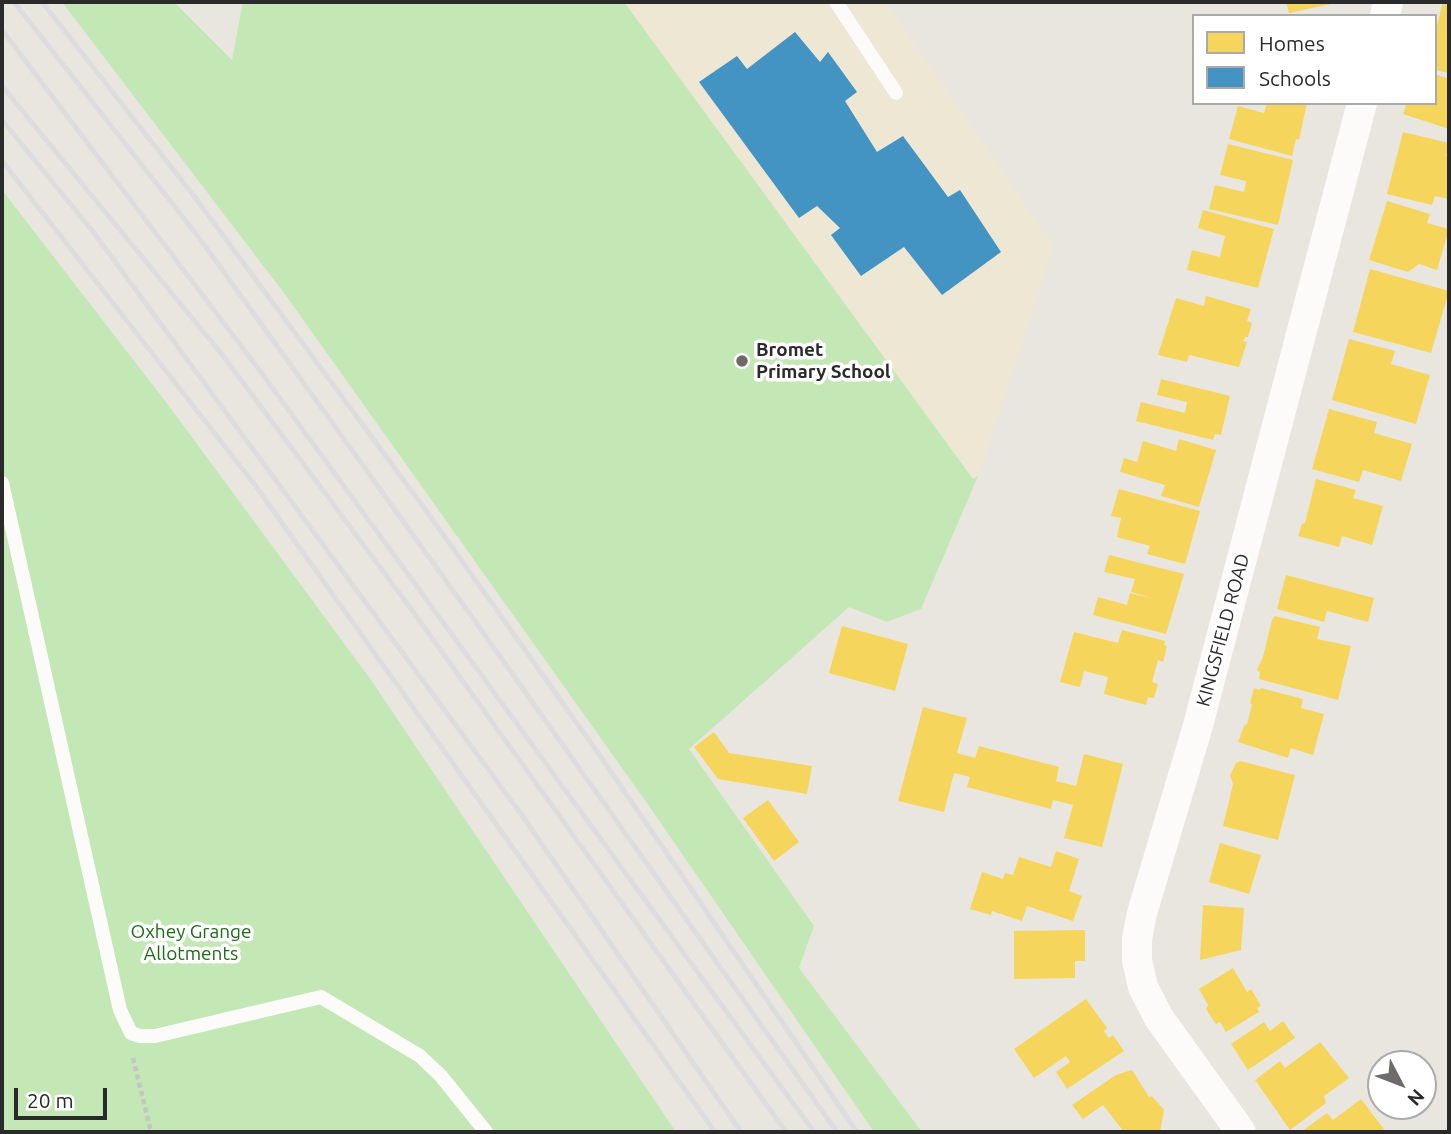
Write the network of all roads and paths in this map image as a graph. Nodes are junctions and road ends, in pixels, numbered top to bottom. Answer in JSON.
{"nodes":[{"id":1,"x":836,"y":2,"type":"edge"},
{"id":2,"x":897,"y":93,"type":"dead end"},
{"id":3,"x":1361,"y":105,"type":"edge"},
{"id":4,"x":2,"y":483,"type":"edge"},
{"id":5,"x":131,"y":1033,"type":"junction"},
{"id":6,"x":151,"y":1132,"type":"edge"},
{"id":7,"x":486,"y":1132,"type":"edge"},
{"id":8,"x":1241,"y":1132,"type":"edge"}],
"edges":[{"from":1,"to":2,"type":"lane"},
{"from":3,"to":8,"type":"street","name":"KINGSFIELD ROAD"},
{"from":4,"to":5,"type":"lane"},
{"from":5,"to":6,"type":"path"},
{"from":5,"to":7,"type":"lane"}]}
